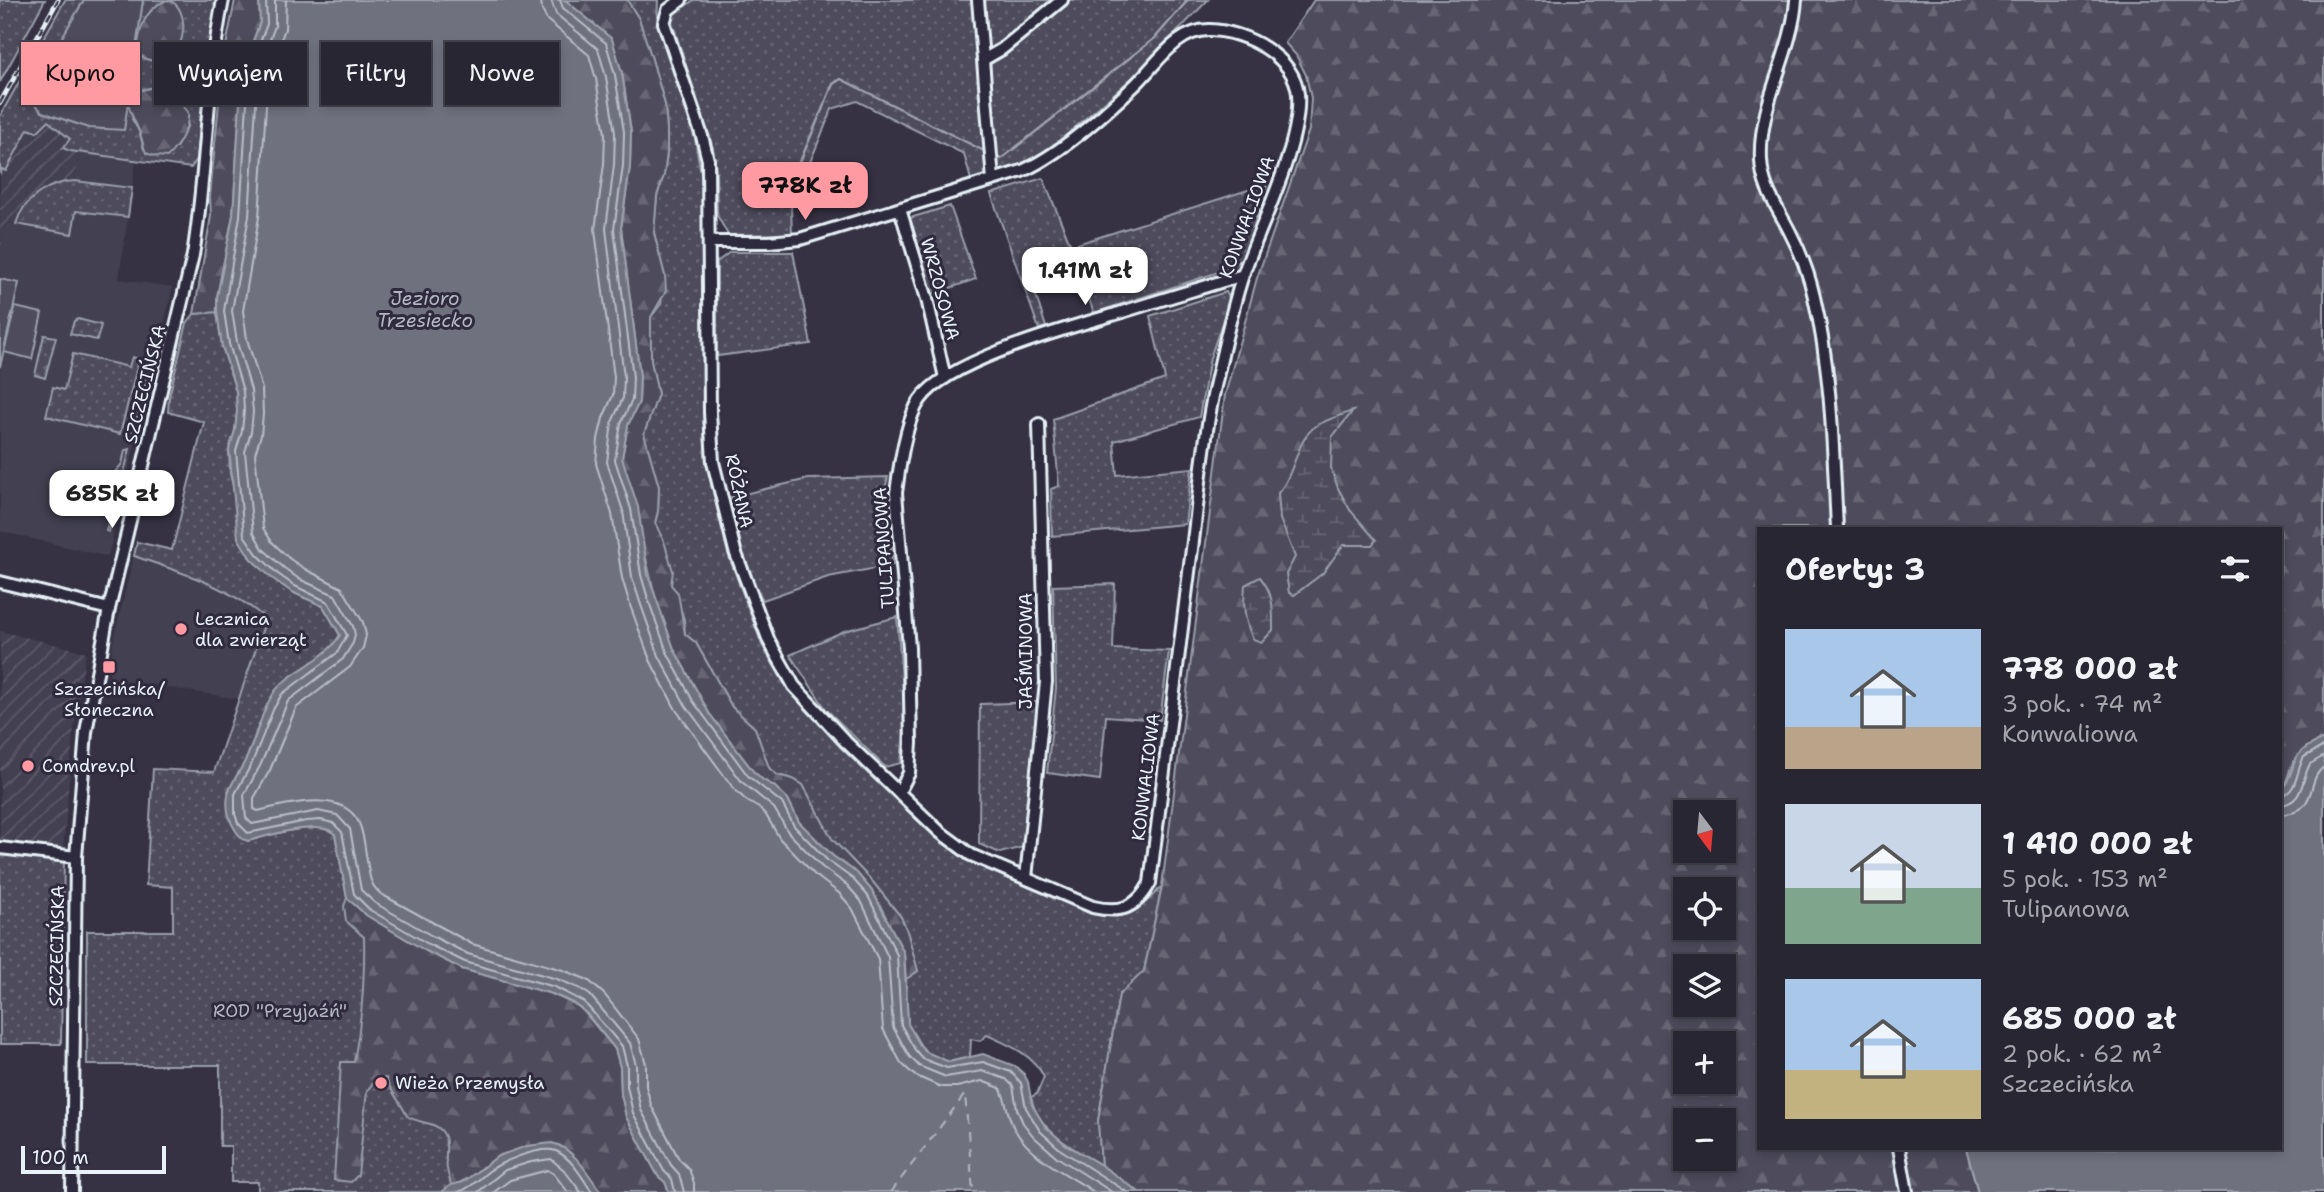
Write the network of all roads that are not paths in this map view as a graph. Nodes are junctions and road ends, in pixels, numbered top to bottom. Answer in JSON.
{"nodes":[{"id":1,"x":223,"y":0,"type":"edge"},
{"id":2,"x":681,"y":0,"type":"edge"},
{"id":3,"x":978,"y":0,"type":"edge"},
{"id":4,"x":1062,"y":0,"type":"edge"},
{"id":5,"x":1796,"y":0,"type":"edge"},
{"id":6,"x":983,"y":60,"type":"junction"},
{"id":7,"x":992,"y":180,"type":"junction"},
{"id":8,"x":900,"y":209,"type":"junction"},
{"id":9,"x":709,"y":242,"type":"junction"},
{"id":10,"x":1243,"y":275,"type":"junction"},
{"id":11,"x":944,"y":378,"type":"junction"},
{"id":12,"x":1039,"y":424,"type":"dead end"},
{"id":13,"x":1837,"y":527,"type":"edge"},
{"id":14,"x":0,"y":582,"type":"edge"},
{"id":15,"x":108,"y":609,"type":"junction"},
{"id":16,"x":899,"y":792,"type":"junction"},
{"id":17,"x":0,"y":848,"type":"edge"},
{"id":18,"x":76,"y":857,"type":"junction"},
{"id":19,"x":1026,"y":878,"type":"junction"},
{"id":20,"x":1899,"y":1150,"type":"edge"},
{"id":21,"x":72,"y":1192,"type":"edge"},
{"id":22,"x":1907,"y":1192,"type":"edge"}],
"edges":[{"from":1,"to":15,"type":"street","name":"SZCZECIŃSKA"},
{"from":2,"to":9,"type":"street","name":"RÓŻANA"},
{"from":3,"to":6,"type":"street"},
{"from":4,"to":6,"type":"street"},
{"from":5,"to":13,"type":"street"},
{"from":6,"to":7,"type":"street"},
{"from":7,"to":8,"type":"street","name":"KONWALIOWA"},
{"from":7,"to":10,"type":"street","name":"KONWALIOWA"},
{"from":8,"to":9,"type":"street","name":"KONWALIOWA"},
{"from":8,"to":11,"type":"street","name":"WRZOSOWA"},
{"from":9,"to":16,"type":"street","name":"RÓŻANA"},
{"from":10,"to":11,"type":"street","name":"TULIPANOWA"},
{"from":10,"to":19,"type":"street","name":"KONWALIOWA"},
{"from":11,"to":16,"type":"street","name":"TULIPANOWA"},
{"from":12,"to":19,"type":"street","name":"JAŚMINOWA"},
{"from":14,"to":15,"type":"street"},
{"from":15,"to":18,"type":"street","name":"SZCZECIŃSKA"},
{"from":16,"to":19,"type":"street","name":"RÓŻANA"},
{"from":17,"to":18,"type":"street"},
{"from":18,"to":21,"type":"street","name":"SZCZECIŃSKA"},
{"from":20,"to":22,"type":"street"}]}
